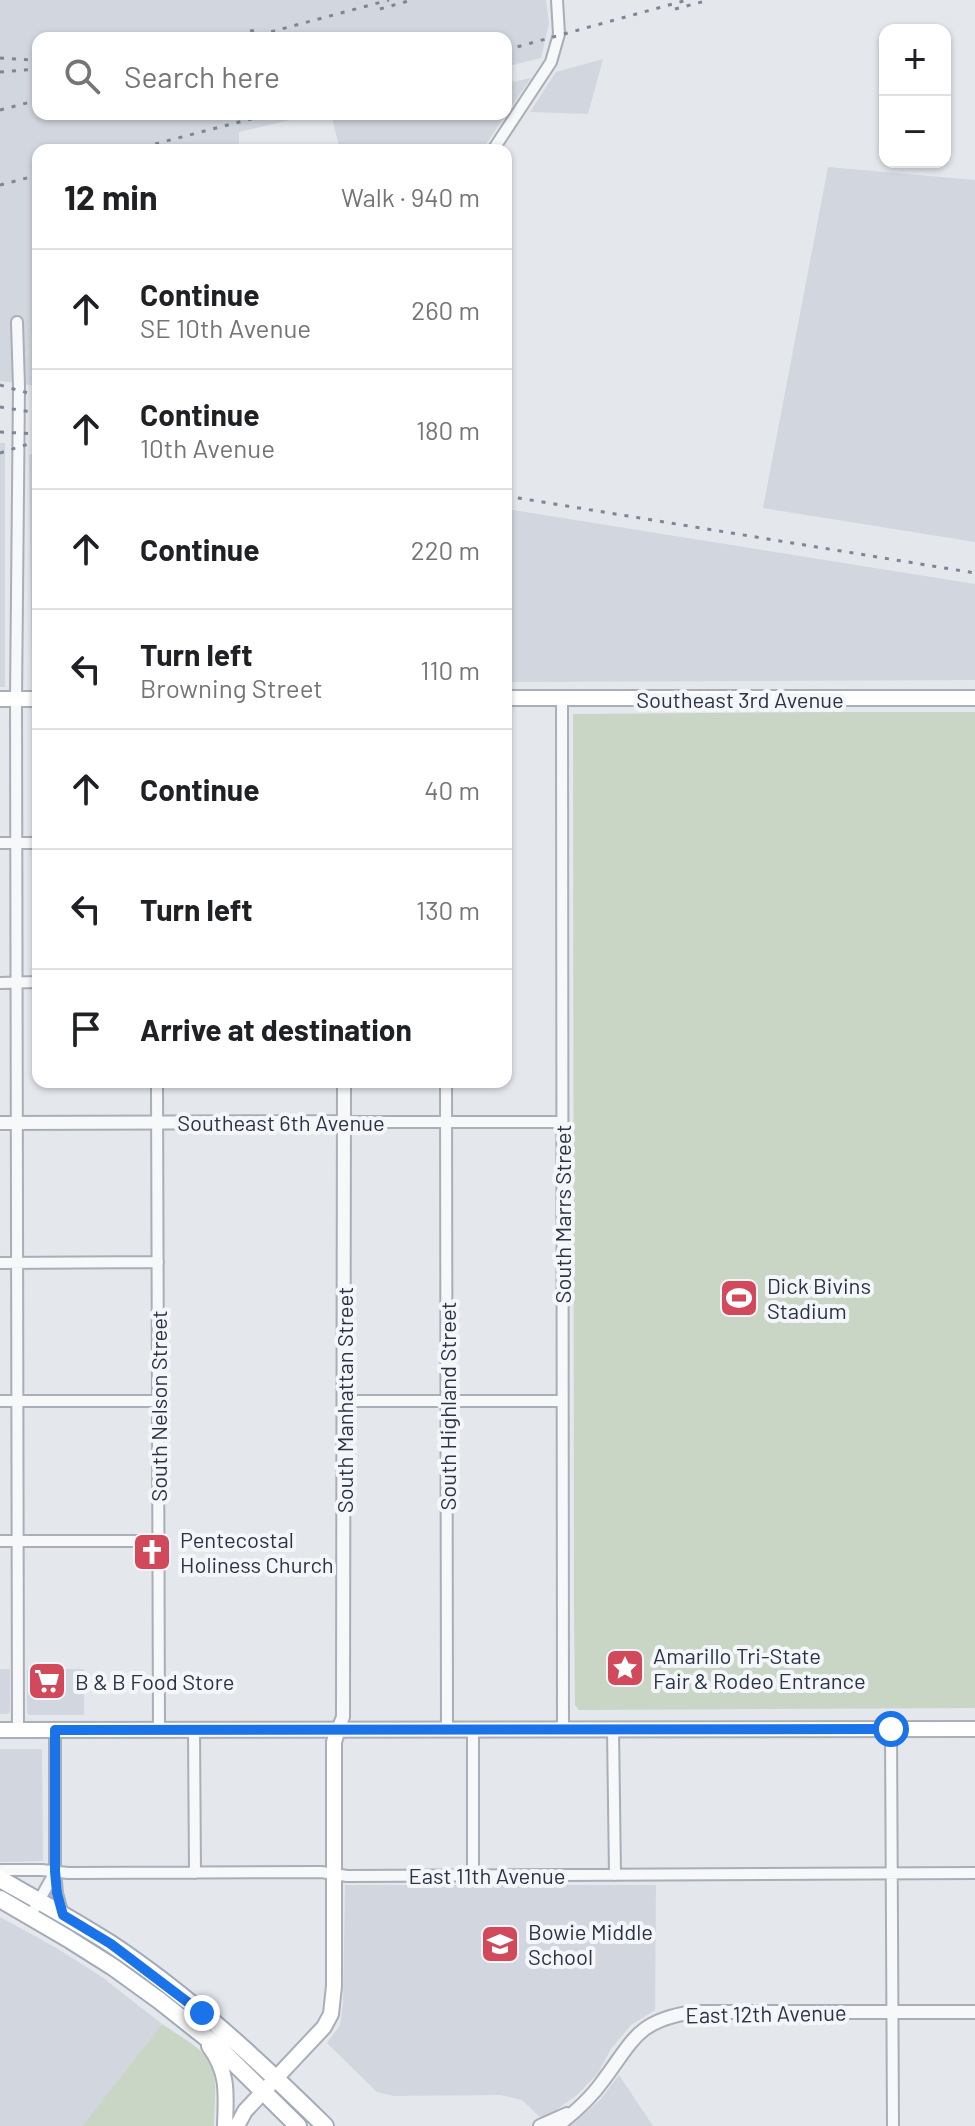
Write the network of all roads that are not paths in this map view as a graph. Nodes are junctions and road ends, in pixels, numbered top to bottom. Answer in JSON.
{"nodes":[{"id":1,"x":557,"y":0,"type":"edge"},
{"id":2,"x":497,"y":144,"type":"edge"},
{"id":3,"x":17,"y":322,"type":"dead end"},
{"id":4,"x":512,"y":698,"type":"edge"},
{"id":5,"x":975,"y":698,"type":"edge"},
{"id":6,"x":0,"y":699,"type":"edge"},
{"id":7,"x":16,"y":699,"type":"junction"},
{"id":8,"x":32,"y":699,"type":"edge"},
{"id":9,"x":562,"y":699,"type":"junction"},
{"id":10,"x":0,"y":843,"type":"edge"},
{"id":11,"x":18,"y":843,"type":"junction"},
{"id":12,"x":32,"y":843,"type":"edge"},
{"id":13,"x":32,"y":982,"type":"edge"},
{"id":14,"x":0,"y":983,"type":"edge"},
{"id":15,"x":18,"y":983,"type":"junction"},
{"id":16,"x":157,"y":1088,"type":"edge"},
{"id":17,"x":344,"y":1088,"type":"edge"},
{"id":18,"x":446,"y":1088,"type":"edge"},
{"id":19,"x":157,"y":1122,"type":"junction"},
{"id":20,"x":344,"y":1122,"type":"junction"},
{"id":21,"x":446,"y":1122,"type":"junction"},
{"id":22,"x":562,"y":1122,"type":"junction"},
{"id":23,"x":0,"y":1123,"type":"edge"},
{"id":24,"x":18,"y":1123,"type":"junction"},
{"id":25,"x":158,"y":1262,"type":"junction"},
{"id":26,"x":0,"y":1263,"type":"edge"},
{"id":27,"x":18,"y":1263,"type":"junction"},
{"id":28,"x":0,"y":1401,"type":"edge"},
{"id":29,"x":18,"y":1401,"type":"junction"},
{"id":30,"x":158,"y":1401,"type":"junction"},
{"id":31,"x":344,"y":1401,"type":"junction"},
{"id":32,"x":447,"y":1401,"type":"junction"},
{"id":33,"x":562,"y":1401,"type":"junction"},
{"id":34,"x":0,"y":1541,"type":"edge"},
{"id":35,"x":18,"y":1541,"type":"junction"},
{"id":36,"x":158,"y":1541,"type":"junction"},
{"id":37,"x":338,"y":1729,"type":"junction"},
{"id":38,"x":473,"y":1729,"type":"junction"},
{"id":39,"x":563,"y":1729,"type":"junction"},
{"id":40,"x":613,"y":1729,"type":"junction"},
{"id":41,"x":891,"y":1729,"type":"junction"},
{"id":42,"x":975,"y":1729,"type":"edge"},
{"id":43,"x":0,"y":1730,"type":"edge"},
{"id":44,"x":18,"y":1730,"type":"junction"},
{"id":45,"x":55,"y":1730,"type":"junction"},
{"id":46,"x":159,"y":1730,"type":"junction"},
{"id":47,"x":194,"y":1730,"type":"junction"},
{"id":48,"x":447,"y":1730,"type":"junction"},
{"id":49,"x":0,"y":1870,"type":"edge"},
{"id":50,"x":55,"y":1871,"type":"junction"},
{"id":51,"x":195,"y":1873,"type":"junction"},
{"id":52,"x":975,"y":1873,"type":"edge"},
{"id":53,"x":334,"y":1874,"type":"junction"},
{"id":54,"x":892,"y":1874,"type":"junction"},
{"id":55,"x":473,"y":1875,"type":"junction"},
{"id":56,"x":615,"y":1875,"type":"junction"},
{"id":57,"x":0,"y":1879,"type":"edge"},
{"id":58,"x":0,"y":1899,"type":"edge"},
{"id":59,"x":35,"y":1908,"type":"junction"},
{"id":60,"x":63,"y":1915,"type":"junction"},
{"id":61,"x":893,"y":2011,"type":"junction"},
{"id":62,"x":975,"y":2012,"type":"edge"},
{"id":63,"x":199,"y":2033,"type":"junction"},
{"id":64,"x":277,"y":2079,"type":"junction"},
{"id":65,"x":264,"y":2093,"type":"junction"},
{"id":66,"x":577,"y":2110,"type":"junction"},
{"id":67,"x":225,"y":2126,"type":"edge"},
{"id":68,"x":237,"y":2126,"type":"edge"},
{"id":69,"x":298,"y":2126,"type":"edge"},
{"id":70,"x":325,"y":2126,"type":"edge"},
{"id":71,"x":540,"y":2126,"type":"edge"},
{"id":72,"x":557,"y":2126,"type":"edge"},
{"id":73,"x":893,"y":2126,"type":"edge"}],
"edges":[{"from":1,"to":2,"type":"street"},
{"from":3,"to":7,"type":"street"},
{"from":4,"to":9,"type":"main road","name":"Southeast 3rd Avenue"},
{"from":5,"to":9,"type":"main road","name":"Southeast 3rd Avenue"},
{"from":6,"to":7,"type":"main road"},
{"from":7,"to":8,"type":"main road"},
{"from":7,"to":11,"type":"street"},
{"from":9,"to":22,"type":"street","name":"South Marrs Street"},
{"from":10,"to":11,"type":"street"},
{"from":11,"to":12,"type":"street"},
{"from":11,"to":15,"type":"street"},
{"from":13,"to":15,"type":"street"},
{"from":14,"to":15,"type":"street"},
{"from":15,"to":24,"type":"street"},
{"from":16,"to":19,"type":"street","name":"South Nelson Street"},
{"from":17,"to":20,"type":"street","name":"South Manhattan Street"},
{"from":18,"to":21,"type":"street","name":"South Highland Street"},
{"from":19,"to":20,"type":"street","name":"Southeast 6th Avenue"},
{"from":19,"to":24,"type":"street","name":"Southeast 6th Avenue"},
{"from":19,"to":25,"type":"street","name":"South Nelson Street"},
{"from":20,"to":21,"type":"street","name":"Southeast 6th Avenue"},
{"from":20,"to":31,"type":"street","name":"South Manhattan Street"},
{"from":21,"to":22,"type":"street","name":"Southeast 6th Avenue"},
{"from":21,"to":32,"type":"street","name":"South Highland Street"},
{"from":22,"to":33,"type":"street","name":"South Marrs Street"},
{"from":23,"to":24,"type":"street","name":"Southeast 6th Avenue"},
{"from":24,"to":27,"type":"street"},
{"from":25,"to":27,"type":"street"},
{"from":25,"to":30,"type":"street","name":"South Nelson Street"},
{"from":26,"to":27,"type":"street"},
{"from":27,"to":29,"type":"street"},
{"from":28,"to":29,"type":"street"},
{"from":29,"to":30,"type":"street"},
{"from":29,"to":35,"type":"street"},
{"from":30,"to":36,"type":"street","name":"South Nelson Street"},
{"from":31,"to":32,"type":"street"},
{"from":31,"to":37,"type":"street","name":"South Manhattan Street"},
{"from":32,"to":33,"type":"street"},
{"from":32,"to":48,"type":"street","name":"South Highland Street"},
{"from":33,"to":39,"type":"street","name":"South Marrs Street"},
{"from":34,"to":35,"type":"street"},
{"from":35,"to":36,"type":"street"},
{"from":35,"to":44,"type":"street"},
{"from":36,"to":46,"type":"street","name":"South Nelson Street"},
{"from":37,"to":47,"type":"main road"},
{"from":37,"to":48,"type":"main road"},
{"from":37,"to":53,"type":"main road","name":"South Manhattan Street"},
{"from":38,"to":39,"type":"main road"},
{"from":38,"to":48,"type":"main road"},
{"from":38,"to":55,"type":"street"},
{"from":39,"to":40,"type":"main road"},
{"from":40,"to":41,"type":"main road"},
{"from":40,"to":56,"type":"street"},
{"from":41,"to":42,"type":"main road"},
{"from":41,"to":54,"type":"street"},
{"from":43,"to":44,"type":"main road"},
{"from":44,"to":45,"type":"main road"},
{"from":45,"to":46,"type":"main road"},
{"from":45,"to":50,"type":"street"},
{"from":46,"to":47,"type":"main road"},
{"from":47,"to":51,"type":"street"},
{"from":49,"to":50,"type":"street","name":"East 11th Avenue"},
{"from":50,"to":51,"type":"street","name":"East 11th Avenue"},
{"from":50,"to":59,"type":"street"},
{"from":50,"to":60,"type":"street"},
{"from":51,"to":53,"type":"street","name":"East 11th Avenue"},
{"from":52,"to":54,"type":"street","name":"East 11th Avenue"},
{"from":53,"to":55,"type":"street","name":"East 11th Avenue"},
{"from":53,"to":64,"type":"main road","name":"South Manhattan Street"},
{"from":54,"to":56,"type":"street","name":"East 11th Avenue"},
{"from":54,"to":61,"type":"street"},
{"from":55,"to":56,"type":"street","name":"East 11th Avenue"},
{"from":57,"to":59,"type":"main road"},
{"from":58,"to":59,"type":"main road"},
{"from":59,"to":60,"type":"main road"},
{"from":59,"to":63,"type":"main road"},
{"from":60,"to":64,"type":"main road"},
{"from":61,"to":62,"type":"street","name":"East 12th Avenue"},
{"from":61,"to":66,"type":"street","name":"East 12th Avenue"},
{"from":61,"to":73,"type":"street"},
{"from":63,"to":65,"type":"main road"},
{"from":63,"to":67,"type":"main road"},
{"from":64,"to":65,"type":"main road","name":"South Manhattan Street"},
{"from":64,"to":70,"type":"main road"},
{"from":65,"to":68,"type":"main road","name":"South Manhattan Street"},
{"from":65,"to":69,"type":"main road"},
{"from":66,"to":71,"type":"street"},
{"from":66,"to":72,"type":"street","name":"East 12th Avenue"}]}
